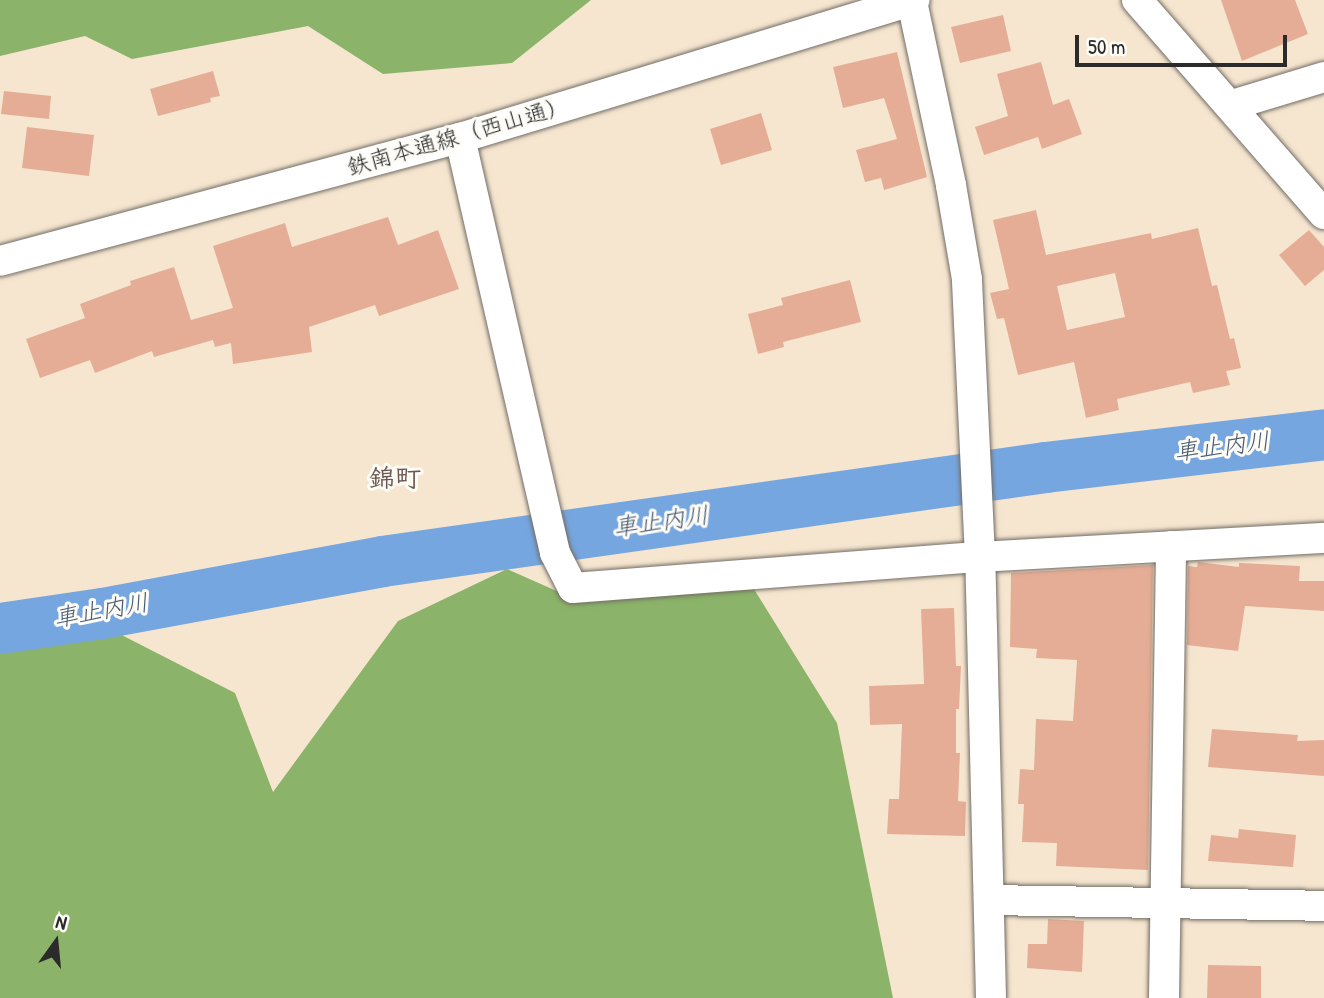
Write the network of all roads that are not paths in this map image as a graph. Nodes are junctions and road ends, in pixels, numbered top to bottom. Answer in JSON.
{"nodes":[{"id":1,"x":913,"y":0,"type":"edge"},
{"id":2,"x":1137,"y":0,"type":"edge"},
{"id":3,"x":1324,"y":77,"type":"edge"},
{"id":4,"x":1232,"y":106,"type":"junction"},
{"id":5,"x":460,"y":138,"type":"junction"},
{"id":6,"x":1324,"y":214,"type":"edge"},
{"id":7,"x":6,"y":255,"type":"edge"},
{"id":8,"x":1324,"y":538,"type":"edge"},
{"id":9,"x":1171,"y":546,"type":"junction"},
{"id":10,"x":980,"y":557,"type":"junction"},
{"id":11,"x":989,"y":900,"type":"junction"},
{"id":12,"x":1165,"y":903,"type":"junction"},
{"id":13,"x":1324,"y":906,"type":"edge"},
{"id":14,"x":991,"y":998,"type":"edge"},
{"id":15,"x":1164,"y":998,"type":"edge"}],
"edges":[{"from":1,"to":5,"type":"street","name":"鉄南本通線（西山通）"},
{"from":1,"to":10,"type":"street"},
{"from":2,"to":4,"type":"street"},
{"from":3,"to":4,"type":"street"},
{"from":4,"to":6,"type":"street"},
{"from":5,"to":7,"type":"street","name":"鉄南本通線（西山通）"},
{"from":5,"to":10,"type":"street"},
{"from":8,"to":9,"type":"street"},
{"from":9,"to":10,"type":"street"},
{"from":9,"to":12,"type":"street"},
{"from":10,"to":11,"type":"street"},
{"from":11,"to":12,"type":"street"},
{"from":11,"to":14,"type":"street"},
{"from":12,"to":13,"type":"street"},
{"from":12,"to":15,"type":"street"}]}
